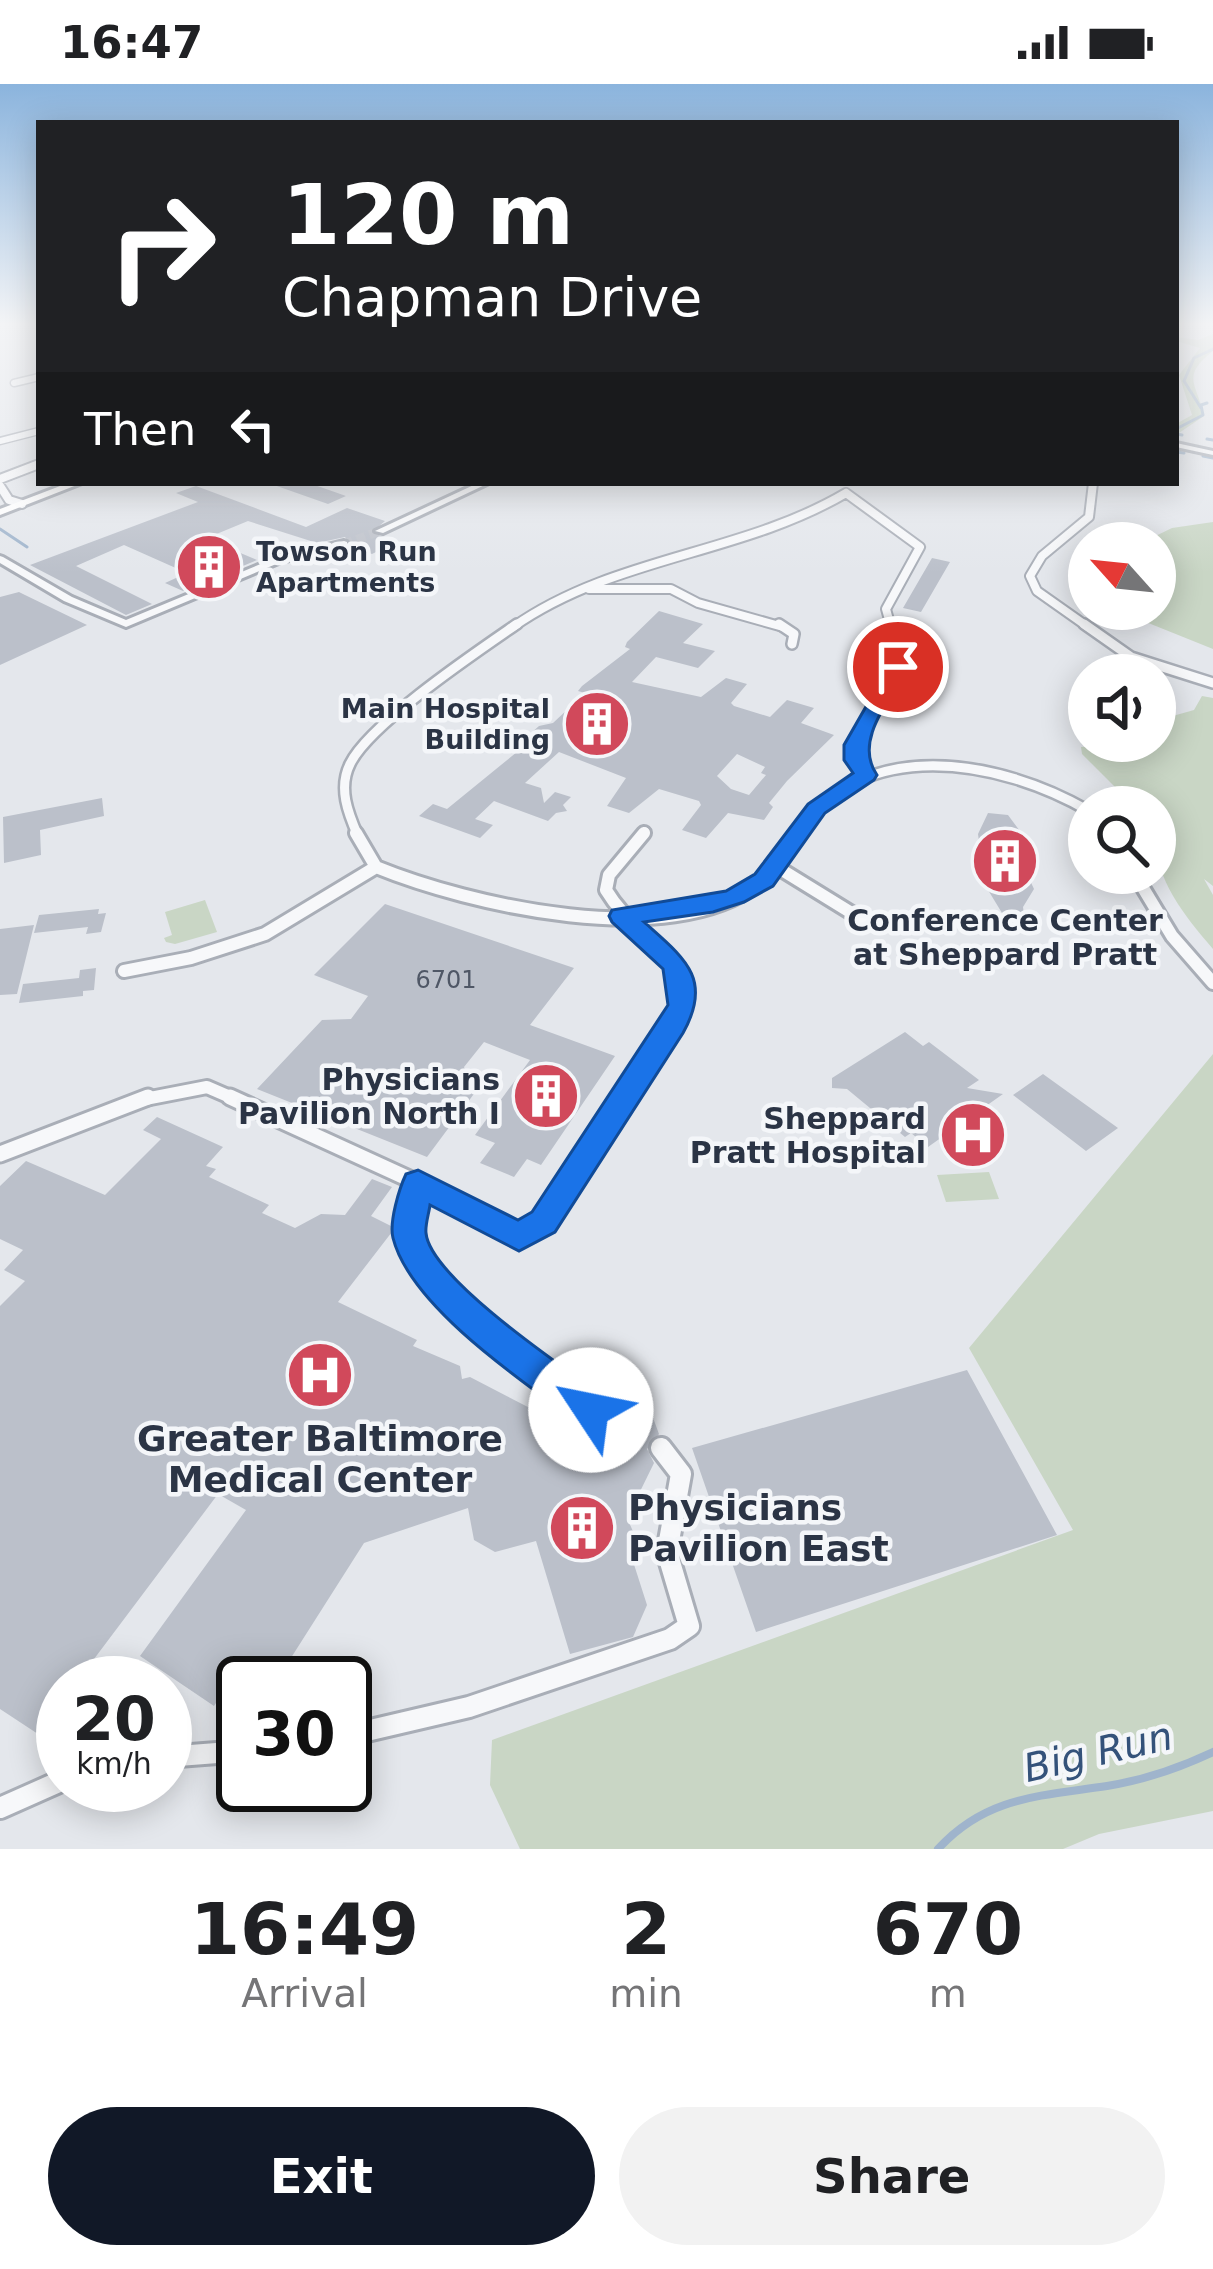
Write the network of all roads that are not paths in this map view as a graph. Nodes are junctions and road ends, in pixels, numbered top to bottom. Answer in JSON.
{"nodes":[{"id":1,"x":36,"y":432,"type":"edge"},
{"id":2,"x":0,"y":440,"type":"edge"},
{"id":3,"x":1179,"y":446,"type":"edge"},
{"id":4,"x":1213,"y":452,"type":"edge"},
{"id":5,"x":36,"y":465,"type":"edge"},
{"id":6,"x":0,"y":482,"type":"edge"},
{"id":7,"x":69,"y":486,"type":"edge"},
{"id":8,"x":478,"y":486,"type":"edge"},
{"id":9,"x":1094,"y":486,"type":"edge"},
{"id":10,"x":846,"y":488,"type":"edge"},
{"id":11,"x":22,"y":504,"type":"junction"},
{"id":12,"x":0,"y":512,"type":"edge"},
{"id":13,"x":380,"y":531,"type":"tunnel mouth"},
{"id":14,"x":344,"y":544,"type":"tunnel mouth"},
{"id":15,"x":4,"y":562,"type":"edge"},
{"id":16,"x":582,"y":586,"type":"junction"},
{"id":17,"x":792,"y":644,"type":"dead end"},
{"id":18,"x":1213,"y":683,"type":"edge"},
{"id":19,"x":866,"y":775,"type":"junction"},
{"id":20,"x":1068,"y":800,"type":"edge"},
{"id":21,"x":645,"y":832,"type":"dead end"},
{"id":22,"x":376,"y":867,"type":"junction"},
{"id":23,"x":777,"y":867,"type":"junction"},
{"id":24,"x":1147,"y":894,"type":"edge"},
{"id":25,"x":622,"y":916,"type":"junction"},
{"id":26,"x":863,"y":920,"type":"dead end"},
{"id":27,"x":124,"y":971,"type":"dead end"},
{"id":28,"x":1213,"y":983,"type":"edge"},
{"id":29,"x":0,"y":1154,"type":"edge"},
{"id":30,"x":418,"y":1183,"type":"junction"},
{"id":31,"x":591,"y":1410,"type":"tunnel mouth"},
{"id":32,"x":661,"y":1448,"type":"tunnel mouth"},
{"id":33,"x":372,"y":1731,"type":"edge"},
{"id":34,"x":36,"y":1792,"type":"edge"},
{"id":35,"x":0,"y":1808,"type":"edge"}],
"edges":[{"from":1,"to":2,"type":"street"},
{"from":3,"to":4,"type":"street"},
{"from":5,"to":6,"type":"street"},
{"from":6,"to":11,"type":"street"},
{"from":7,"to":11,"type":"main road"},
{"from":8,"to":13,"type":"street"},
{"from":9,"to":18,"type":"street"},
{"from":10,"to":16,"type":"street"},
{"from":10,"to":19,"type":"street"},
{"from":11,"to":12,"type":"main road"},
{"from":14,"to":15,"type":"street"},
{"from":16,"to":17,"type":"street"},
{"from":16,"to":22,"type":"street"},
{"from":19,"to":20,"type":"street"},
{"from":19,"to":23,"type":"street"},
{"from":21,"to":25,"type":"street"},
{"from":22,"to":25,"type":"street"},
{"from":22,"to":27,"type":"street"},
{"from":23,"to":25,"type":"street"},
{"from":23,"to":26,"type":"street"},
{"from":24,"to":28,"type":"street"},
{"from":25,"to":30,"type":"street"},
{"from":29,"to":30,"type":"street"},
{"from":30,"to":31,"type":"street"},
{"from":32,"to":33,"type":"street"},
{"from":34,"to":35,"type":"street"}]}
